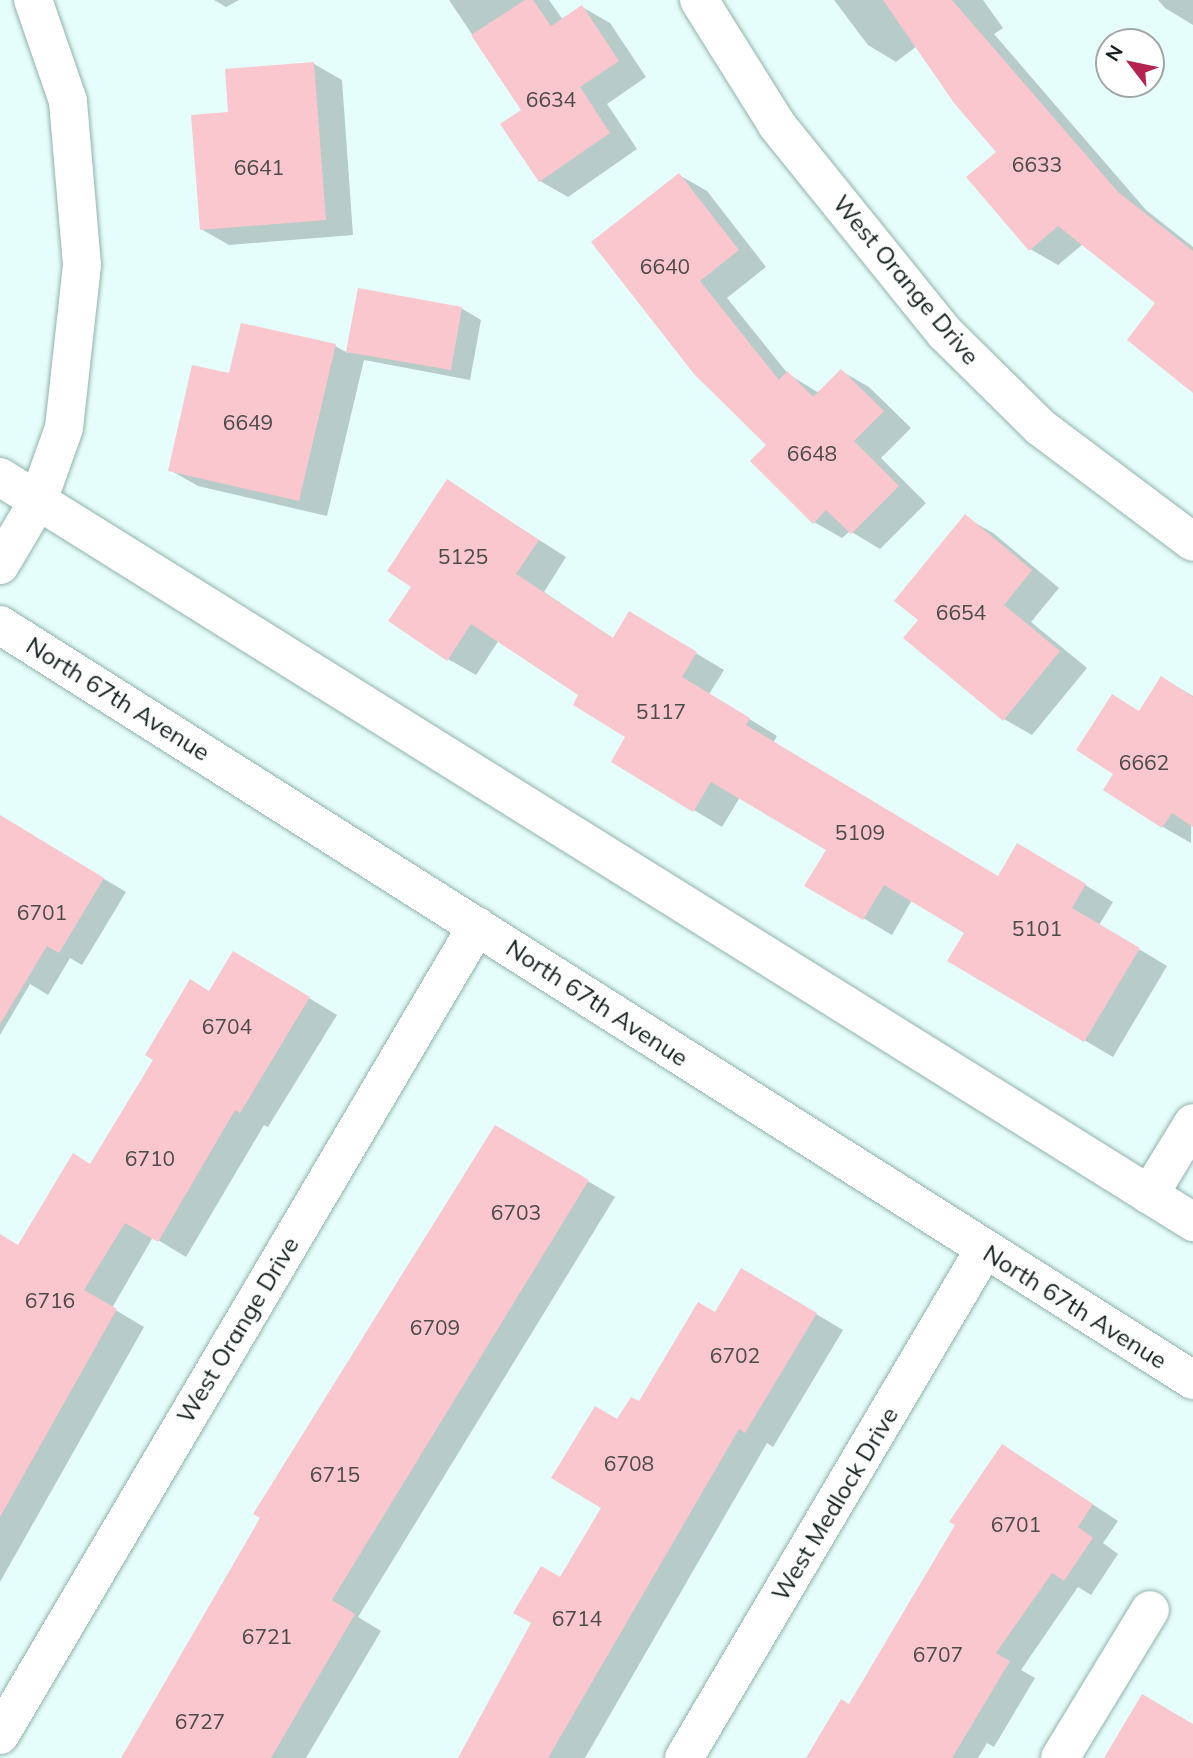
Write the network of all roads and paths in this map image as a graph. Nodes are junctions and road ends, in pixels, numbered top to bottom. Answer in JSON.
{"nodes":[{"id":1,"x":33,"y":0,"type":"edge"},
{"id":2,"x":699,"y":0,"type":"edge"},
{"id":3,"x":0,"y":477,"type":"edge"},
{"id":4,"x":38,"y":501,"type":"junction"},
{"id":5,"x":1193,"y":542,"type":"edge"},
{"id":6,"x":0,"y":565,"type":"edge"},
{"id":7,"x":0,"y":625,"type":"edge"},
{"id":8,"x":477,"y":926,"type":"junction"},
{"id":9,"x":1193,"y":1123,"type":"edge"},
{"id":10,"x":1149,"y":1195,"type":"junction"},
{"id":11,"x":1193,"y":1222,"type":"edge"},
{"id":12,"x":984,"y":1250,"type":"junction"},
{"id":13,"x":1193,"y":1381,"type":"edge"},
{"id":14,"x":1150,"y":1610,"type":"dead end"},
{"id":15,"x":0,"y":1735,"type":"edge"},
{"id":16,"x":684,"y":1758,"type":"edge"},
{"id":17,"x":1059,"y":1758,"type":"edge"}],
"edges":[{"from":1,"to":4,"type":"street"},
{"from":2,"to":5,"type":"street","name":"West Orange Drive"},
{"from":3,"to":4,"type":"street"},
{"from":4,"to":6,"type":"street"},
{"from":4,"to":10,"type":"street"},
{"from":7,"to":8,"type":"street","name":"North 67th Avenue"},
{"from":8,"to":12,"type":"street","name":"North 67th Avenue"},
{"from":8,"to":15,"type":"street","name":"West Orange Drive"},
{"from":9,"to":10,"type":"street"},
{"from":10,"to":11,"type":"street"},
{"from":12,"to":13,"type":"street","name":"North 67th Avenue"},
{"from":12,"to":16,"type":"street","name":"West Medlock Drive"},
{"from":14,"to":17,"type":"street"}]}
